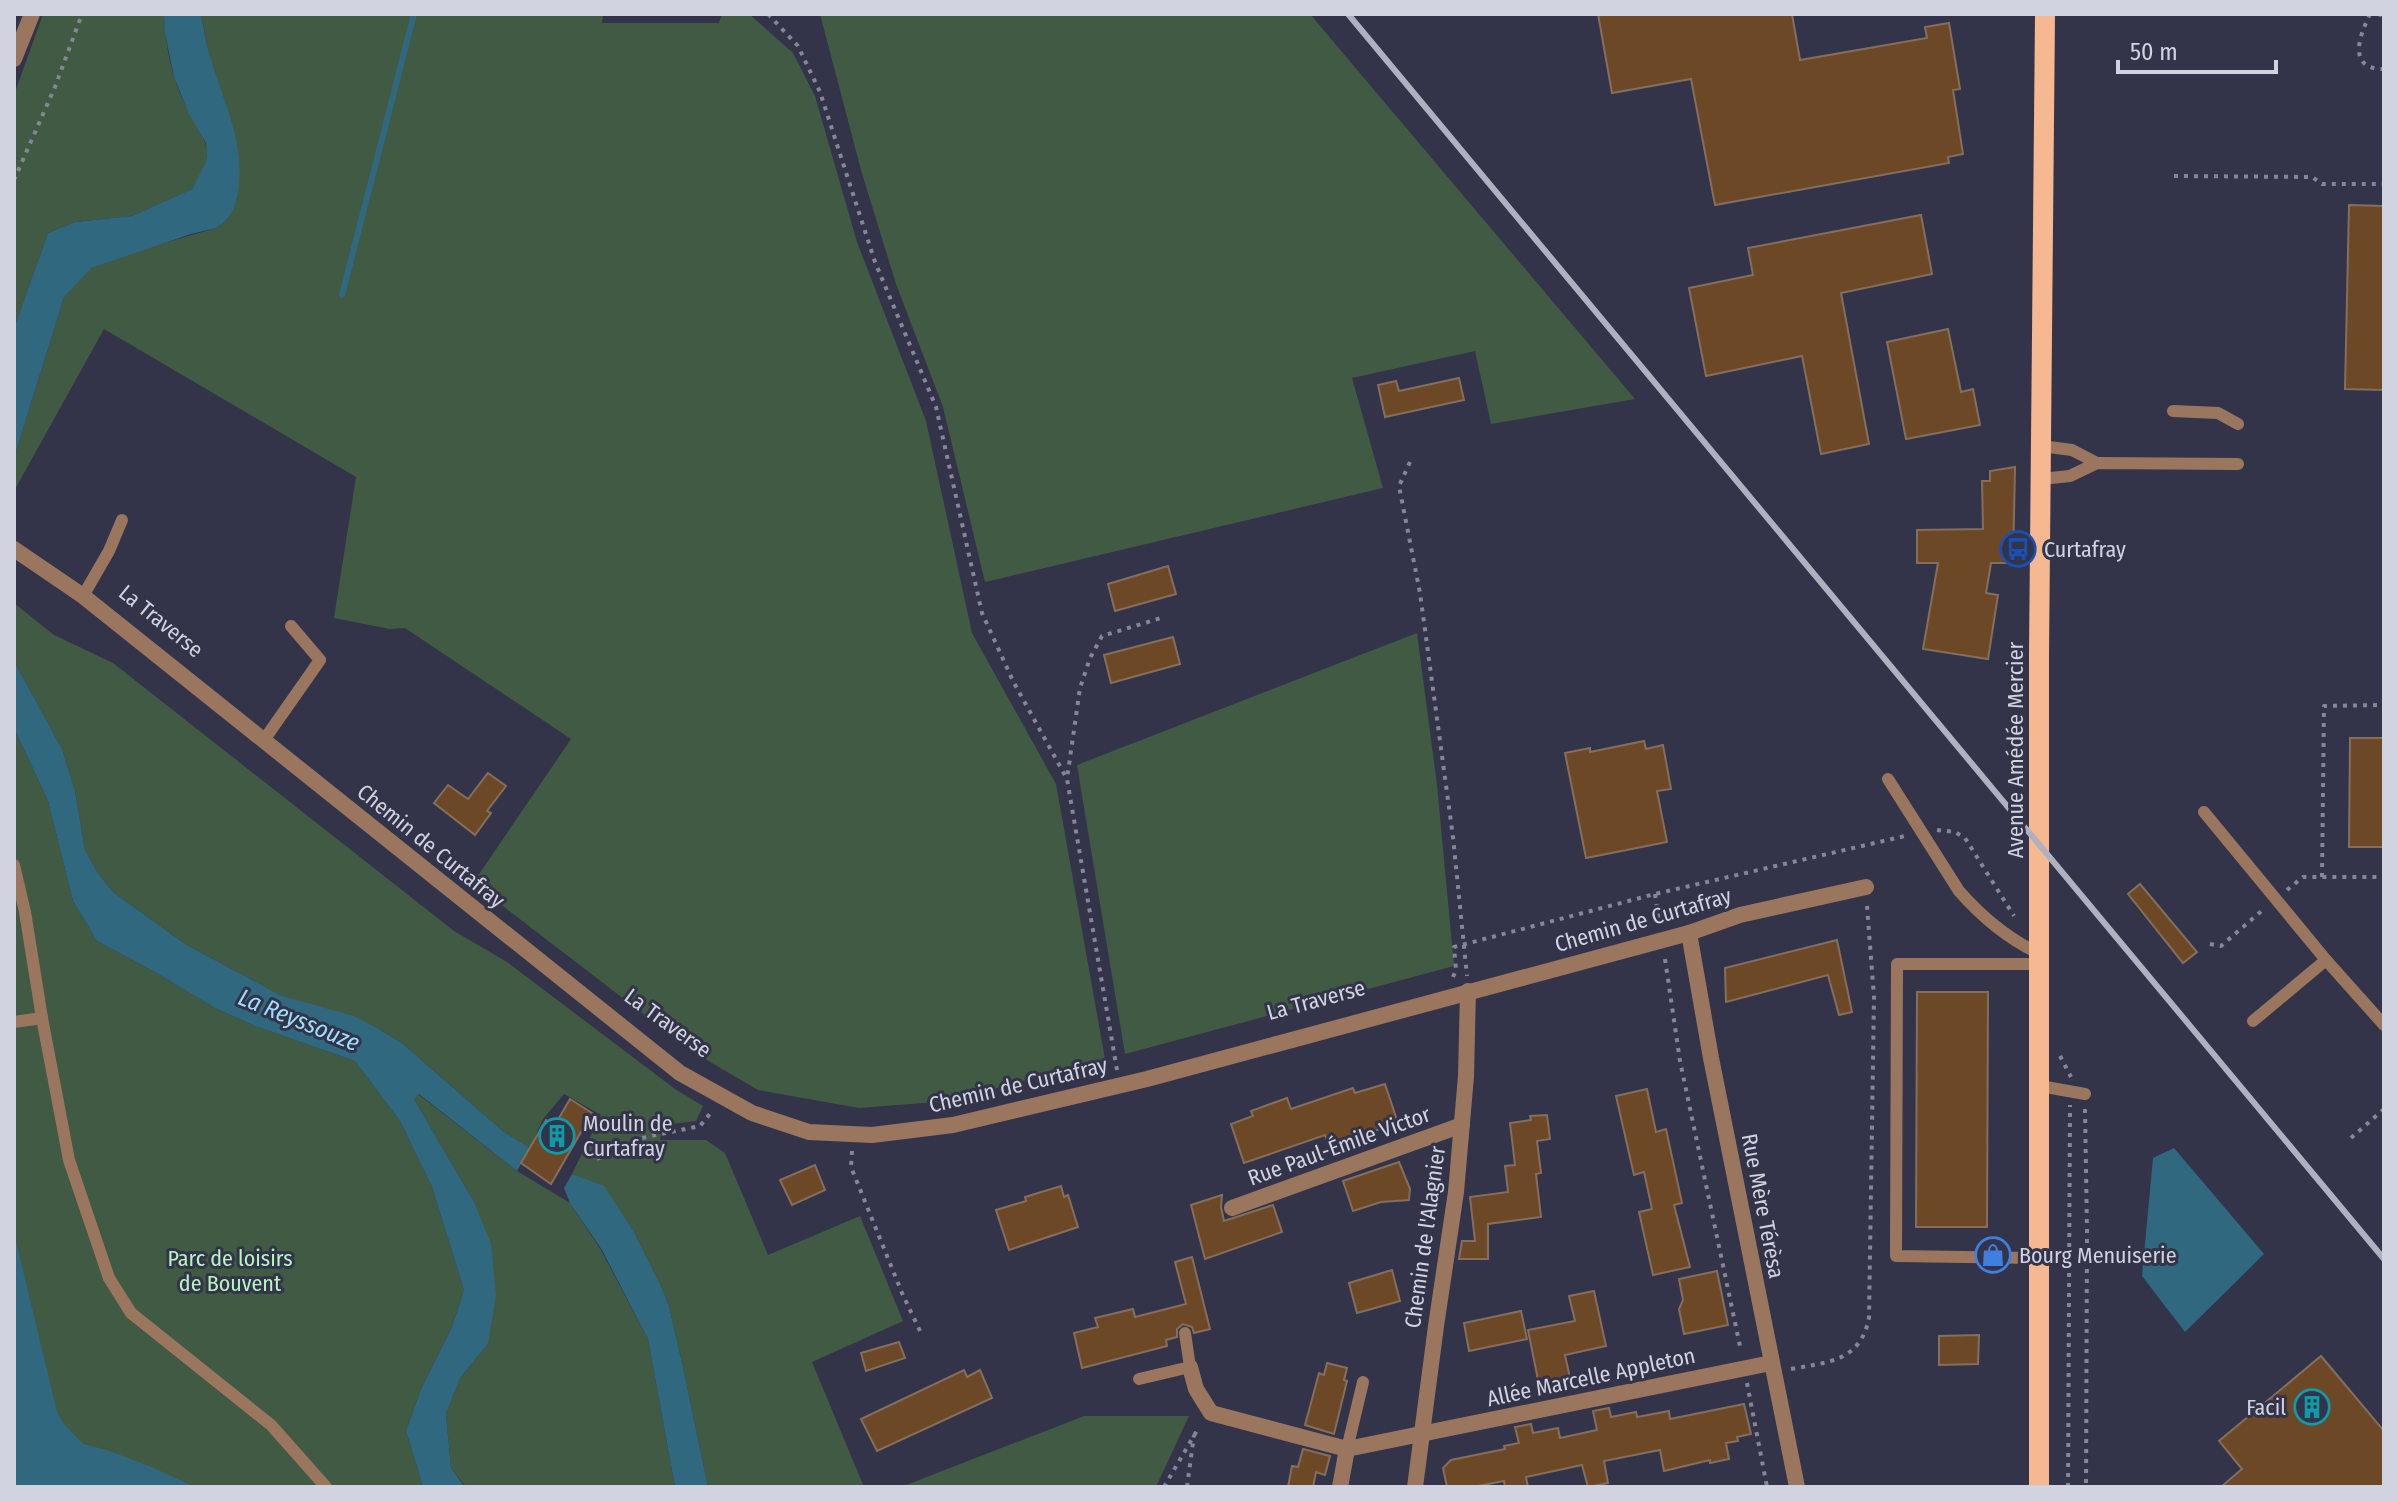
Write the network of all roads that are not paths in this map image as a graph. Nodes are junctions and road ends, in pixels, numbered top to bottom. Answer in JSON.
{"nodes":[{"id":1,"x":32,"y":14,"type":"edge"},
{"id":2,"x":2045,"y":14,"type":"edge"},
{"id":3,"x":14,"y":59,"type":"edge"},
{"id":4,"x":2173,"y":411,"type":"dead end"},
{"id":5,"x":2238,"y":424,"type":"dead end"},
{"id":6,"x":2041,"y":446,"type":"junction"},
{"id":7,"x":2097,"y":463,"type":"junction"},
{"id":8,"x":2238,"y":464,"type":"dead end"},
{"id":9,"x":2041,"y":479,"type":"junction"},
{"id":10,"x":122,"y":520,"type":"dead end"},
{"id":11,"x":14,"y":549,"type":"edge"},
{"id":12,"x":83,"y":596,"type":"junction"},
{"id":13,"x":291,"y":626,"type":"dead end"},
{"id":14,"x":264,"y":740,"type":"junction"},
{"id":15,"x":1888,"y":779,"type":"dead end"},
{"id":16,"x":2204,"y":812,"type":"dead end"},
{"id":17,"x":14,"y":865,"type":"edge"},
{"id":18,"x":1866,"y":887,"type":"road end"},
{"id":19,"x":1689,"y":933,"type":"junction"},
{"id":20,"x":2040,"y":959,"type":"junction"},
{"id":21,"x":2326,"y":960,"type":"junction"},
{"id":22,"x":1468,"y":991,"type":"junction"},
{"id":23,"x":42,"y":1018,"type":"junction"},
{"id":24,"x":2253,"y":1021,"type":"dead end"},
{"id":25,"x":14,"y":1022,"type":"edge"},
{"id":26,"x":2384,"y":1025,"type":"edge"},
{"id":27,"x":2040,"y":1086,"type":"junction"},
{"id":28,"x":2085,"y":1094,"type":"road end"},
{"id":29,"x":1462,"y":1125,"type":"junction"},
{"id":30,"x":1232,"y":1208,"type":"dead end"},
{"id":31,"x":2040,"y":1258,"type":"junction"},
{"id":32,"x":1185,"y":1333,"type":"dead end"},
{"id":33,"x":1190,"y":1367,"type":"junction"},
{"id":34,"x":1772,"y":1368,"type":"junction"},
{"id":35,"x":1139,"y":1379,"type":"dead end"},
{"id":36,"x":1363,"y":1382,"type":"dead end"},
{"id":37,"x":1421,"y":1435,"type":"junction"},
{"id":38,"x":1347,"y":1449,"type":"junction"},
{"id":39,"x":326,"y":1487,"type":"edge"},
{"id":40,"x":1340,"y":1487,"type":"edge"},
{"id":41,"x":1415,"y":1487,"type":"edge"},
{"id":42,"x":1797,"y":1487,"type":"edge"},
{"id":43,"x":2039,"y":1487,"type":"edge"}],
"edges":[{"from":1,"to":3,"type":"street"},
{"from":2,"to":6,"type":"main road","name":"Avenue Amédée Mercier"},
{"from":4,"to":5,"type":"lane"},
{"from":6,"to":7,"type":"lane"},
{"from":6,"to":9,"type":"main road","name":"Avenue Amédée Mercier"},
{"from":7,"to":8,"type":"lane"},
{"from":7,"to":9,"type":"lane"},
{"from":9,"to":20,"type":"main road","name":"Avenue Amédée Mercier"},
{"from":10,"to":12,"type":"lane"},
{"from":11,"to":12,"type":"street","name":"Chemin de Curtafray"},
{"from":12,"to":14,"type":"street","name":"Chemin de Curtafray"},
{"from":13,"to":14,"type":"lane"},
{"from":14,"to":22,"type":"street","name":"Chemin de Curtafray"},
{"from":15,"to":20,"type":"lane"},
{"from":16,"to":21,"type":"lane"},
{"from":17,"to":23,"type":"lane"},
{"from":18,"to":19,"type":"street","name":"Chemin de Curtafray"},
{"from":19,"to":22,"type":"street","name":"Chemin de Curtafray"},
{"from":19,"to":34,"type":"street","name":"Rue Mère Térèsa"},
{"from":20,"to":27,"type":"main road","name":"Avenue Amédée Mercier"},
{"from":20,"to":31,"type":"lane"},
{"from":21,"to":24,"type":"lane"},
{"from":21,"to":26,"type":"lane"},
{"from":22,"to":29,"type":"street","name":"Chemin de l'Alagnier"},
{"from":23,"to":25,"type":"lane"},
{"from":23,"to":39,"type":"lane"},
{"from":27,"to":28,"type":"lane"},
{"from":27,"to":31,"type":"main road","name":"Avenue Amédée Mercier"},
{"from":29,"to":30,"type":"street","name":"Rue Paul-Émile Victor"},
{"from":29,"to":37,"type":"street","name":"Chemin de l'Alagnier"},
{"from":31,"to":43,"type":"main road","name":"Avenue Amédée Mercier"},
{"from":32,"to":33,"type":"lane"},
{"from":33,"to":35,"type":"lane"},
{"from":33,"to":38,"type":"street"},
{"from":34,"to":37,"type":"street","name":"Allée Marcelle Appleton"},
{"from":34,"to":42,"type":"street","name":"Rue Mère Térèsa"},
{"from":36,"to":38,"type":"lane"},
{"from":37,"to":38,"type":"street","name":"Allée Marcelle Appleton"},
{"from":37,"to":41,"type":"street","name":"Chemin de l'Alagnier"},
{"from":38,"to":40,"type":"street"}]}
